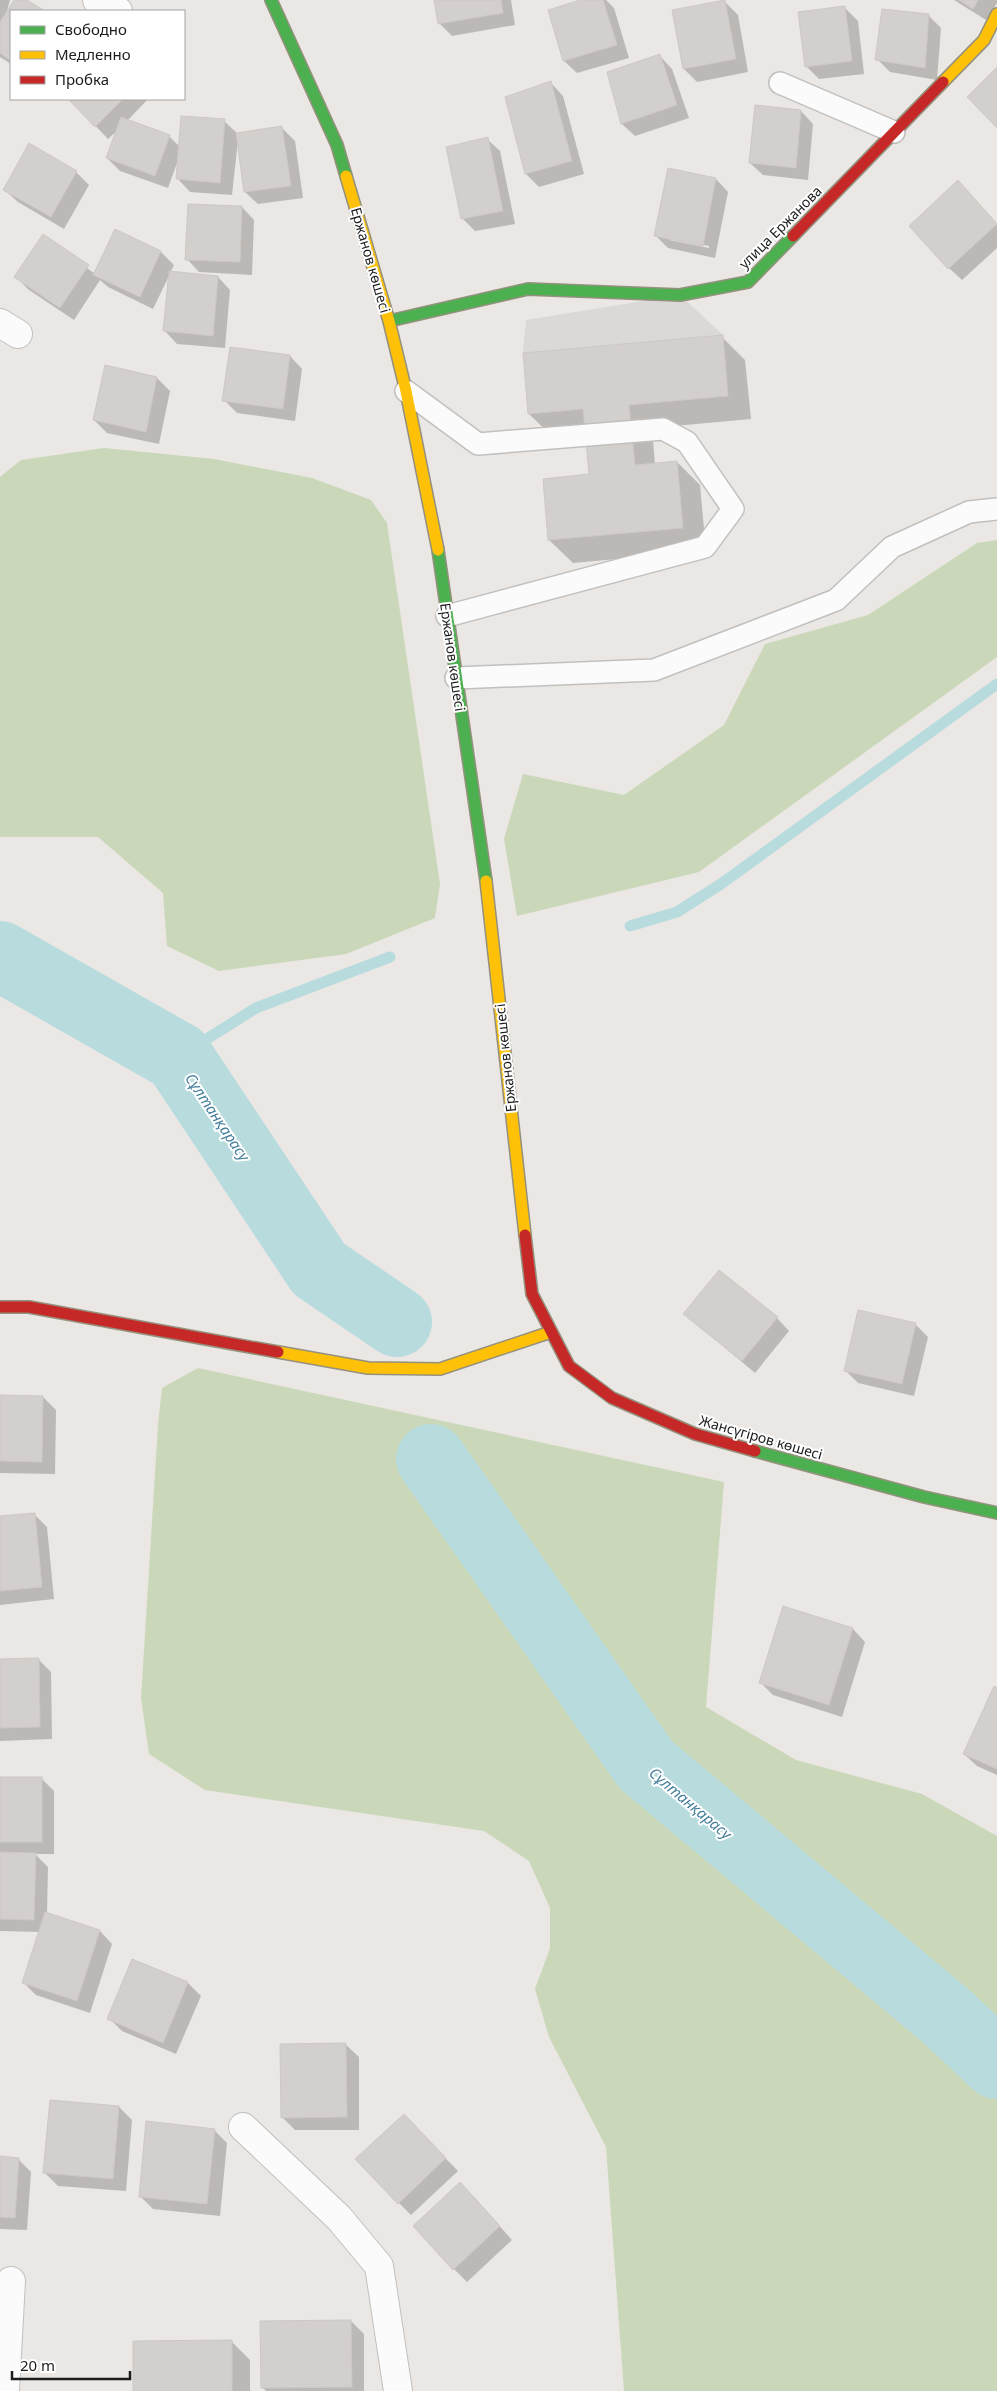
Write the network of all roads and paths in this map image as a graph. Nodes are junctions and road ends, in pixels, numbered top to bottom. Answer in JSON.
{"nodes":[{"id":1,"x":97,"y":0,"type":"edge"},
{"id":2,"x":271,"y":0,"type":"edge"},
{"id":3,"x":116,"y":10,"type":"edge"},
{"id":4,"x":997,"y":14,"type":"edge"},
{"id":5,"x":780,"y":83,"type":"dead end"},
{"id":6,"x":894,"y":132,"type":"junction"},
{"id":7,"x":389,"y":321,"type":"junction"},
{"id":8,"x":406,"y":391,"type":"junction"},
{"id":9,"x":997,"y":509,"type":"edge"},
{"id":10,"x":447,"y":616,"type":"junction"},
{"id":11,"x":456,"y":678,"type":"junction"},
{"id":12,"x":0,"y":1307,"type":"edge"},
{"id":13,"x":551,"y":1332,"type":"junction"},
{"id":14,"x":997,"y":1512,"type":"edge"},
{"id":15,"x":243,"y":2127,"type":"dead end"},
{"id":16,"x":11,"y":2281,"type":"dead end"},
{"id":17,"x":5,"y":2391,"type":"edge"},
{"id":18,"x":398,"y":2391,"type":"edge"}],
"edges":[{"from":1,"to":3,"type":"street"},
{"from":2,"to":7,"type":"main road","name":"Ержанов көшесі"},
{"from":4,"to":6,"type":"main road","name":"улица Ержанова"},
{"from":5,"to":6,"type":"lane"},
{"from":6,"to":7,"type":"main road","name":"улица Ержанова"},
{"from":7,"to":8,"type":"main road","name":"Ержанов көшесі"},
{"from":8,"to":10,"type":"main road","name":"Ержанов көшесі"},
{"from":8,"to":10,"type":"lane"},
{"from":9,"to":11,"type":"lane"},
{"from":10,"to":11,"type":"main road","name":"Ержанов көшесі"},
{"from":11,"to":13,"type":"main road","name":"Ержанов көшесі"},
{"from":12,"to":13,"type":"main road"},
{"from":13,"to":14,"type":"main road","name":"Жансүгіров көшесі"},
{"from":15,"to":18,"type":"street"},
{"from":16,"to":17,"type":"street"}]}
